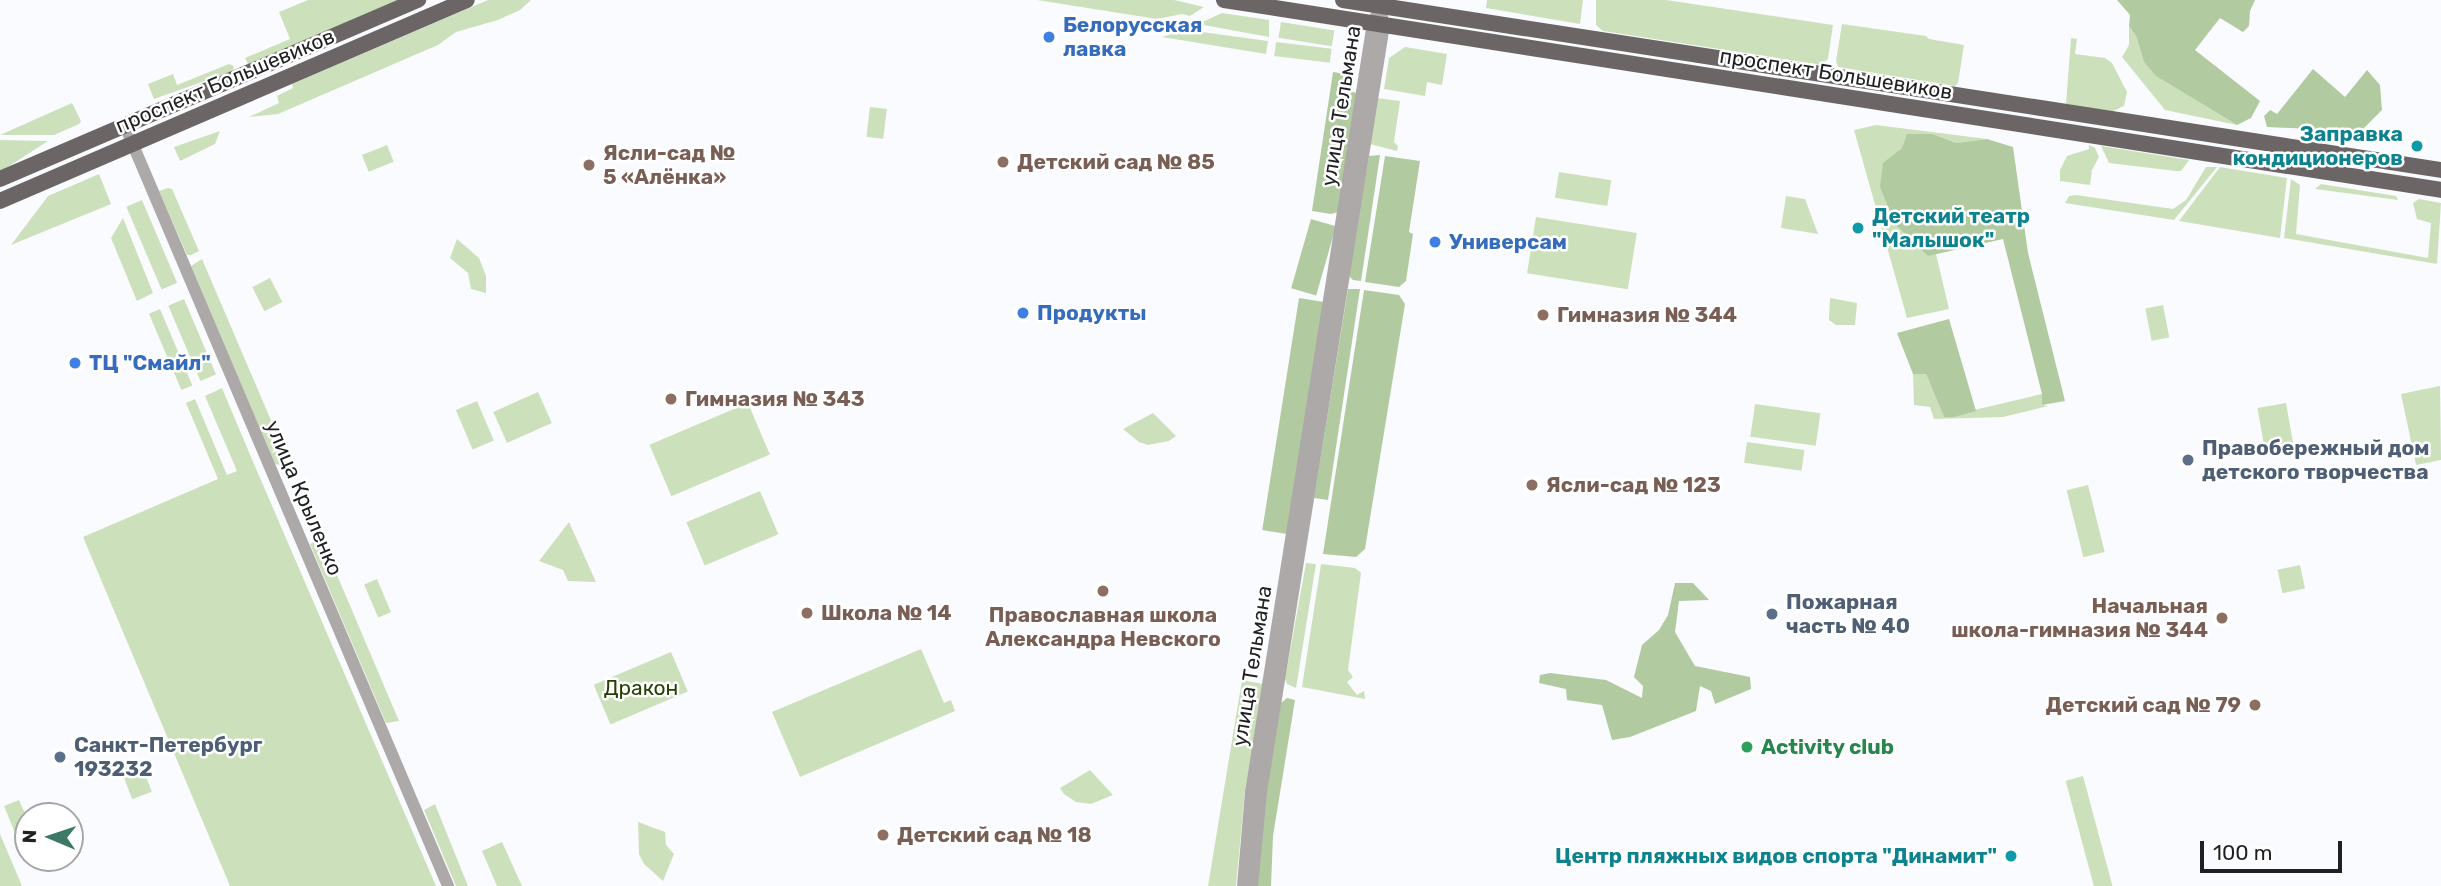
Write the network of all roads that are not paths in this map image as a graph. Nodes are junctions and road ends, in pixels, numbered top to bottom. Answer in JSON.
{"nodes":[{"id":1,"x":418,"y":0,"type":"edge"},
{"id":2,"x":467,"y":0,"type":"edge"},
{"id":3,"x":1224,"y":0,"type":"edge"},
{"id":4,"x":1343,"y":0,"type":"edge"},
{"id":5,"x":1381,"y":6,"type":"junction"},
{"id":6,"x":1378,"y":24,"type":"junction"},
{"id":7,"x":125,"y":126,"type":"junction"},
{"id":8,"x":132,"y":144,"type":"junction"},
{"id":9,"x":2441,"y":170,"type":"edge"},
{"id":10,"x":0,"y":179,"type":"edge"},
{"id":11,"x":2441,"y":190,"type":"edge"},
{"id":12,"x":0,"y":201,"type":"edge"},
{"id":13,"x":448,"y":886,"type":"edge"},
{"id":14,"x":1243,"y":886,"type":"edge"},
{"id":15,"x":1252,"y":886,"type":"edge"}],
"edges":[{"from":1,"to":7,"type":"main road","name":"проспект Большевиков"},
{"from":2,"to":8,"type":"main road","name":"проспект Большевиков"},
{"from":3,"to":6,"type":"main road","name":"проспект Большевиков"},
{"from":4,"to":5,"type":"main road","name":"проспект Большевиков"},
{"from":5,"to":6,"type":"street","name":"улица Тельмана"},
{"from":5,"to":9,"type":"main road","name":"проспект Большевиков"},
{"from":6,"to":11,"type":"main road","name":"проспект Большевиков"},
{"from":6,"to":14,"type":"street","name":"улица Тельмана"},
{"from":6,"to":15,"type":"street","name":"улица Тельмана"},
{"from":7,"to":8,"type":"street","name":"улица Крыленко"},
{"from":7,"to":10,"type":"main road","name":"проспект Большевиков"},
{"from":8,"to":12,"type":"main road","name":"проспект Большевиков"},
{"from":8,"to":13,"type":"street","name":"улица Крыленко"}]}
